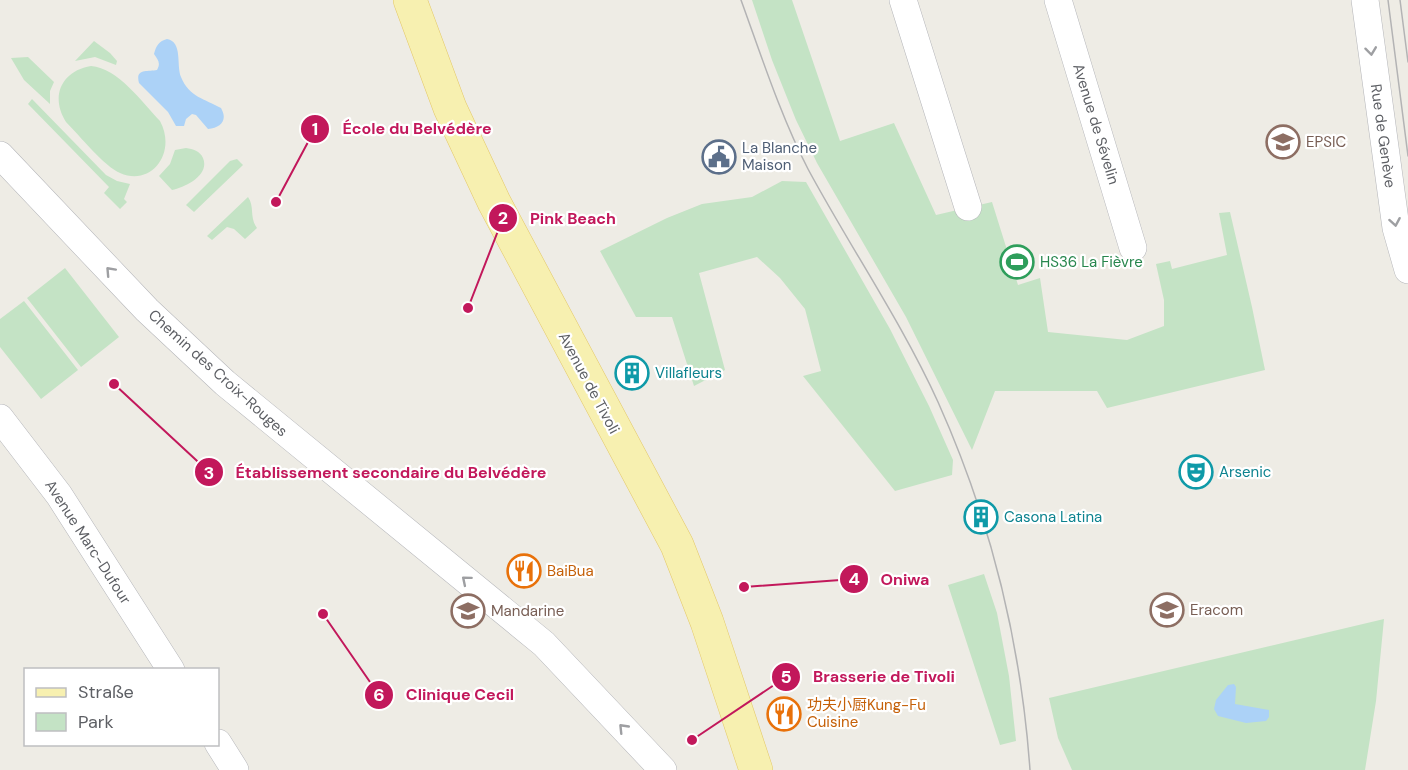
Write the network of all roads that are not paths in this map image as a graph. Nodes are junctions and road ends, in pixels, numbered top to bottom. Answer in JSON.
{"nodes":[{"id":1,"x":410,"y":0,"type":"edge"},
{"id":2,"x":903,"y":0,"type":"edge"},
{"id":3,"x":1058,"y":0,"type":"edge"},
{"id":4,"x":1365,"y":0,"type":"edge"},
{"id":5,"x":0,"y":154,"type":"edge"},
{"id":6,"x":968,"y":207,"type":"dead end"},
{"id":7,"x":1133,"y":248,"type":"dead end"},
{"id":8,"x":1408,"y":270,"type":"edge"},
{"id":9,"x":0,"y":418,"type":"edge"},
{"id":10,"x":170,"y":668,"type":"edge"},
{"id":11,"x":219,"y":745,"type":"edge"},
{"id":12,"x":235,"y":770,"type":"edge"},
{"id":13,"x":663,"y":770,"type":"edge"},
{"id":14,"x":756,"y":770,"type":"edge"}],
"edges":[{"from":1,"to":14,"type":"main road","name":"Avenue de Tivoli"},
{"from":2,"to":6,"type":"street"},
{"from":3,"to":7,"type":"street","name":"Avenue de Sévelin"},
{"from":4,"to":8,"type":"street","name":"Rue de Genève","one_way":true},
{"from":13,"to":5,"type":"street","name":"Chemin des Croix-Rouges","one_way":true},
{"from":9,"to":10,"type":"street","name":"Avenue Marc-Dufour"},
{"from":11,"to":12,"type":"street"}]}
